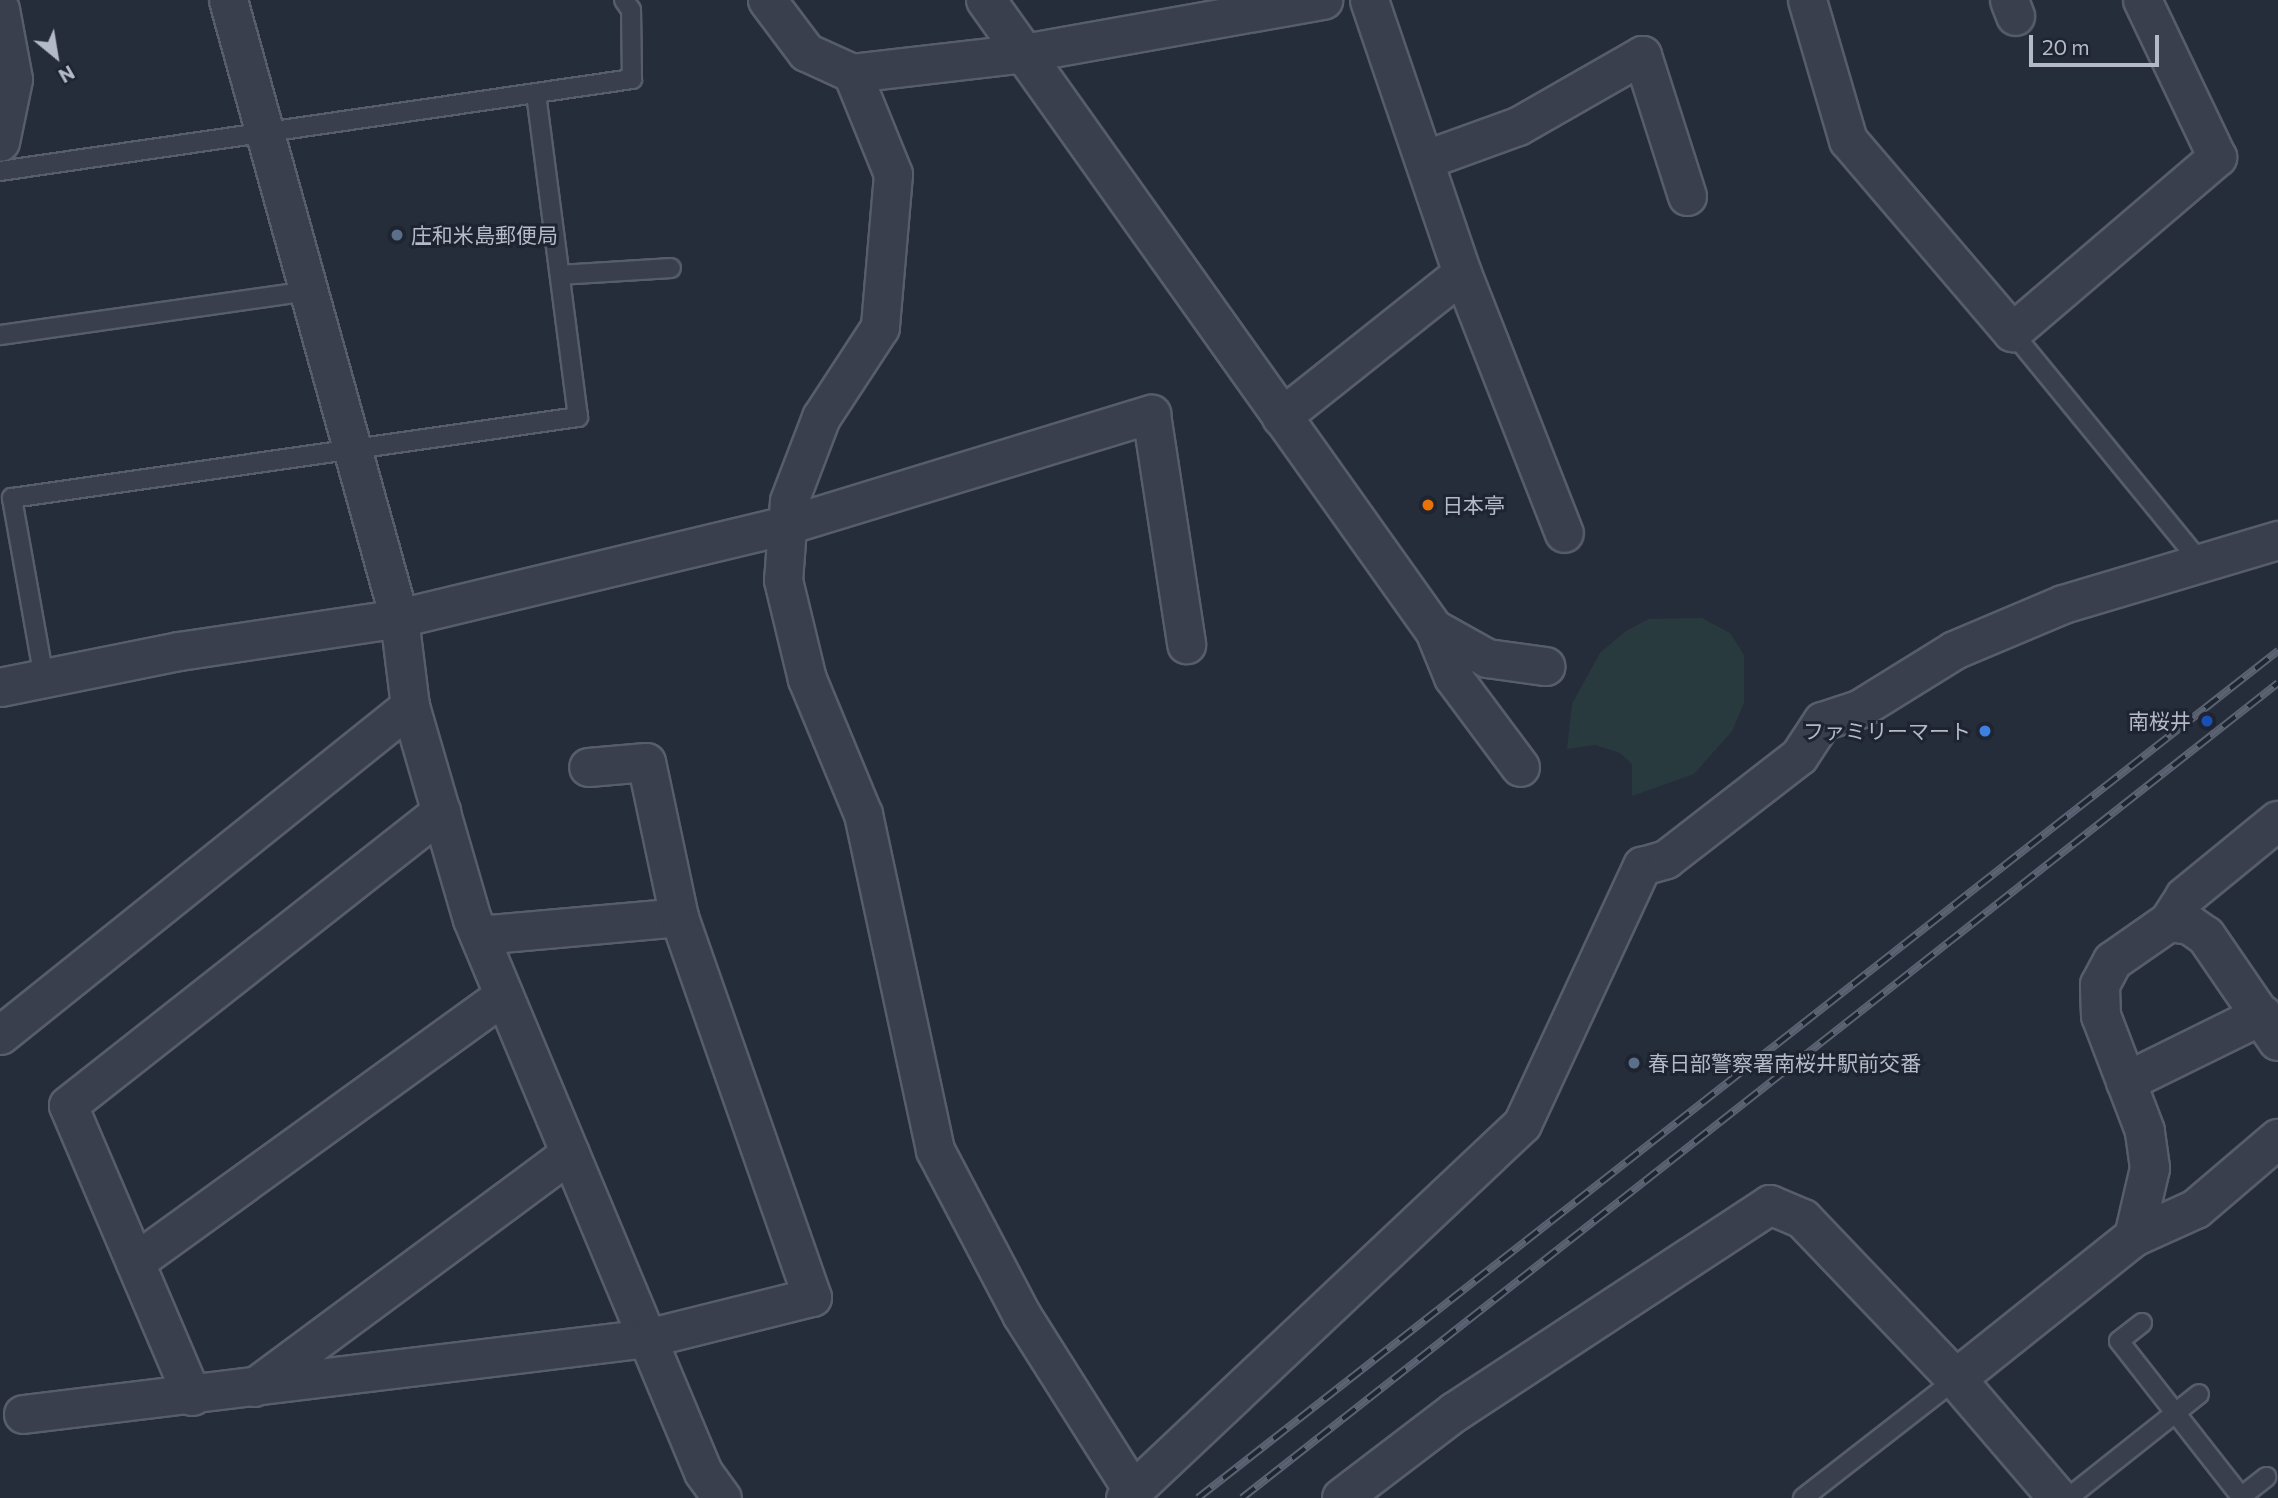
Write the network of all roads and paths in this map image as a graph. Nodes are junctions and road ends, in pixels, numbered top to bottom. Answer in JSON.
{"nodes":[{"id":1,"x":228,"y":0,"type":"edge"},
{"id":2,"x":624,"y":0,"type":"edge"},
{"id":3,"x":767,"y":0,"type":"edge"},
{"id":4,"x":986,"y":0,"type":"edge"},
{"id":5,"x":1323,"y":0,"type":"edge"},
{"id":6,"x":1369,"y":0,"type":"edge"},
{"id":7,"x":1807,"y":0,"type":"edge"},
{"id":8,"x":2142,"y":0,"type":"edge"},
{"id":9,"x":0,"y":9,"type":"edge"},
{"id":10,"x":1024,"y":53,"type":"junction"},
{"id":11,"x":852,"y":73,"type":"junction"},
{"id":12,"x":536,"y":94,"type":"junction"},
{"id":13,"x":265,"y":135,"type":"junction"},
{"id":14,"x":0,"y":142,"type":"edge"},
{"id":15,"x":1424,"y":160,"type":"junction"},
{"id":16,"x":0,"y":171,"type":"edge"},
{"id":17,"x":1687,"y":196,"type":"dead end"},
{"id":18,"x":670,"y":268,"type":"dead end"},
{"id":19,"x":1462,"y":273,"type":"junction"},
{"id":20,"x":560,"y":275,"type":"junction"},
{"id":21,"x":308,"y":291,"type":"junction"},
{"id":22,"x":2012,"y":332,"type":"junction"},
{"id":23,"x":0,"y":335,"type":"edge"},
{"id":24,"x":1281,"y":417,"type":"junction"},
{"id":25,"x":352,"y":447,"type":"junction"},
{"id":26,"x":787,"y":525,"type":"junction"},
{"id":27,"x":1564,"y":533,"type":"dead end"},
{"id":28,"x":2278,"y":540,"type":"edge"},
{"id":29,"x":2200,"y":562,"type":"junction"},
{"id":30,"x":399,"y":618,"type":"junction"},
{"id":31,"x":1433,"y":628,"type":"junction"},
{"id":32,"x":1186,"y":644,"type":"dead end"},
{"id":33,"x":1545,"y":666,"type":"dead end"},
{"id":34,"x":44,"y":678,"type":"junction"},
{"id":35,"x":0,"y":687,"type":"edge"},
{"id":36,"x":410,"y":706,"type":"junction"},
{"id":37,"x":588,"y":767,"type":"dead end"},
{"id":38,"x":1520,"y":767,"type":"dead end"},
{"id":39,"x":441,"y":811,"type":"junction"},
{"id":40,"x":2278,"y":821,"type":"edge"},
{"id":41,"x":679,"y":917,"type":"junction"},
{"id":42,"x":2169,"y":922,"type":"junction"},
{"id":43,"x":479,"y":935,"type":"junction"},
{"id":44,"x":504,"y":995,"type":"junction"},
{"id":45,"x":2270,"y":1028,"type":"edge"},
{"id":46,"x":0,"y":1035,"type":"edge"},
{"id":47,"x":2126,"y":1082,"type":"junction"},
{"id":48,"x":2278,"y":1139,"type":"edge"},
{"id":49,"x":570,"y":1153,"type":"junction"},
{"id":50,"x":2134,"y":1237,"type":"junction"},
{"id":51,"x":135,"y":1262,"type":"junction"},
{"id":52,"x":2141,"y":1323,"type":"dead end"},
{"id":53,"x":647,"y":1338,"type":"junction"},
{"id":54,"x":1956,"y":1379,"type":"junction"},
{"id":55,"x":253,"y":1388,"type":"junction"},
{"id":56,"x":2199,"y":1394,"type":"dead end"},
{"id":57,"x":192,"y":1396,"type":"junction"},
{"id":58,"x":2176,"y":1412,"type":"junction"},
{"id":59,"x":23,"y":1414,"type":"dead end"},
{"id":60,"x":2266,"y":1477,"type":"dead end"},
{"id":61,"x":1129,"y":1495,"type":"edge"},
{"id":62,"x":2242,"y":1497,"type":"edge"},
{"id":63,"x":722,"y":1498,"type":"edge"},
{"id":64,"x":1342,"y":1498,"type":"edge"},
{"id":65,"x":1803,"y":1498,"type":"edge"},
{"id":66,"x":2058,"y":1498,"type":"edge"},
{"id":67,"x":2068,"y":1498,"type":"edge"}],
"edges":[{"from":1,"to":13,"type":"street"},
{"from":2,"to":12,"type":"lane"},
{"from":3,"to":11,"type":"street"},
{"from":4,"to":10,"type":"street"},
{"from":5,"to":10,"type":"street"},
{"from":6,"to":15,"type":"street"},
{"from":7,"to":22,"type":"street"},
{"from":8,"to":22,"type":"street"},
{"from":9,"to":14,"type":"street"},
{"from":10,"to":11,"type":"street"},
{"from":10,"to":24,"type":"street"},
{"from":11,"to":26,"type":"street"},
{"from":12,"to":13,"type":"lane"},
{"from":12,"to":20,"type":"lane"},
{"from":13,"to":16,"type":"lane"},
{"from":13,"to":21,"type":"street"},
{"from":15,"to":17,"type":"street"},
{"from":15,"to":19,"type":"street"},
{"from":18,"to":20,"type":"lane"},
{"from":19,"to":24,"type":"street"},
{"from":19,"to":27,"type":"street"},
{"from":20,"to":25,"type":"lane"},
{"from":21,"to":23,"type":"lane"},
{"from":21,"to":25,"type":"street"},
{"from":22,"to":29,"type":"lane"},
{"from":24,"to":31,"type":"street"},
{"from":25,"to":30,"type":"street"},
{"from":25,"to":34,"type":"lane"},
{"from":26,"to":30,"type":"street"},
{"from":26,"to":32,"type":"street"},
{"from":26,"to":61,"type":"street"},
{"from":28,"to":29,"type":"street"},
{"from":29,"to":61,"type":"street"},
{"from":30,"to":34,"type":"street"},
{"from":30,"to":36,"type":"street"},
{"from":31,"to":33,"type":"street"},
{"from":31,"to":38,"type":"street"},
{"from":34,"to":35,"type":"street"},
{"from":36,"to":39,"type":"street"},
{"from":36,"to":46,"type":"street"},
{"from":37,"to":41,"type":"street"},
{"from":39,"to":43,"type":"street"},
{"from":39,"to":51,"type":"street"},
{"from":40,"to":42,"type":"street"},
{"from":41,"to":43,"type":"street"},
{"from":41,"to":53,"type":"street"},
{"from":42,"to":45,"type":"street"},
{"from":42,"to":47,"type":"street"},
{"from":43,"to":44,"type":"street"},
{"from":44,"to":49,"type":"street"},
{"from":44,"to":51,"type":"street"},
{"from":45,"to":47,"type":"street"},
{"from":47,"to":50,"type":"street"},
{"from":48,"to":50,"type":"street"},
{"from":49,"to":53,"type":"street"},
{"from":49,"to":55,"type":"street"},
{"from":50,"to":54,"type":"street"},
{"from":51,"to":57,"type":"street"},
{"from":52,"to":58,"type":"lane"},
{"from":53,"to":55,"type":"street"},
{"from":53,"to":63,"type":"street"},
{"from":54,"to":64,"type":"street"},
{"from":54,"to":65,"type":"lane"},
{"from":54,"to":66,"type":"street"},
{"from":55,"to":57,"type":"street"},
{"from":56,"to":58,"type":"lane"},
{"from":57,"to":59,"type":"street"},
{"from":58,"to":62,"type":"lane"},
{"from":58,"to":67,"type":"lane"},
{"from":60,"to":62,"type":"lane"}]}
